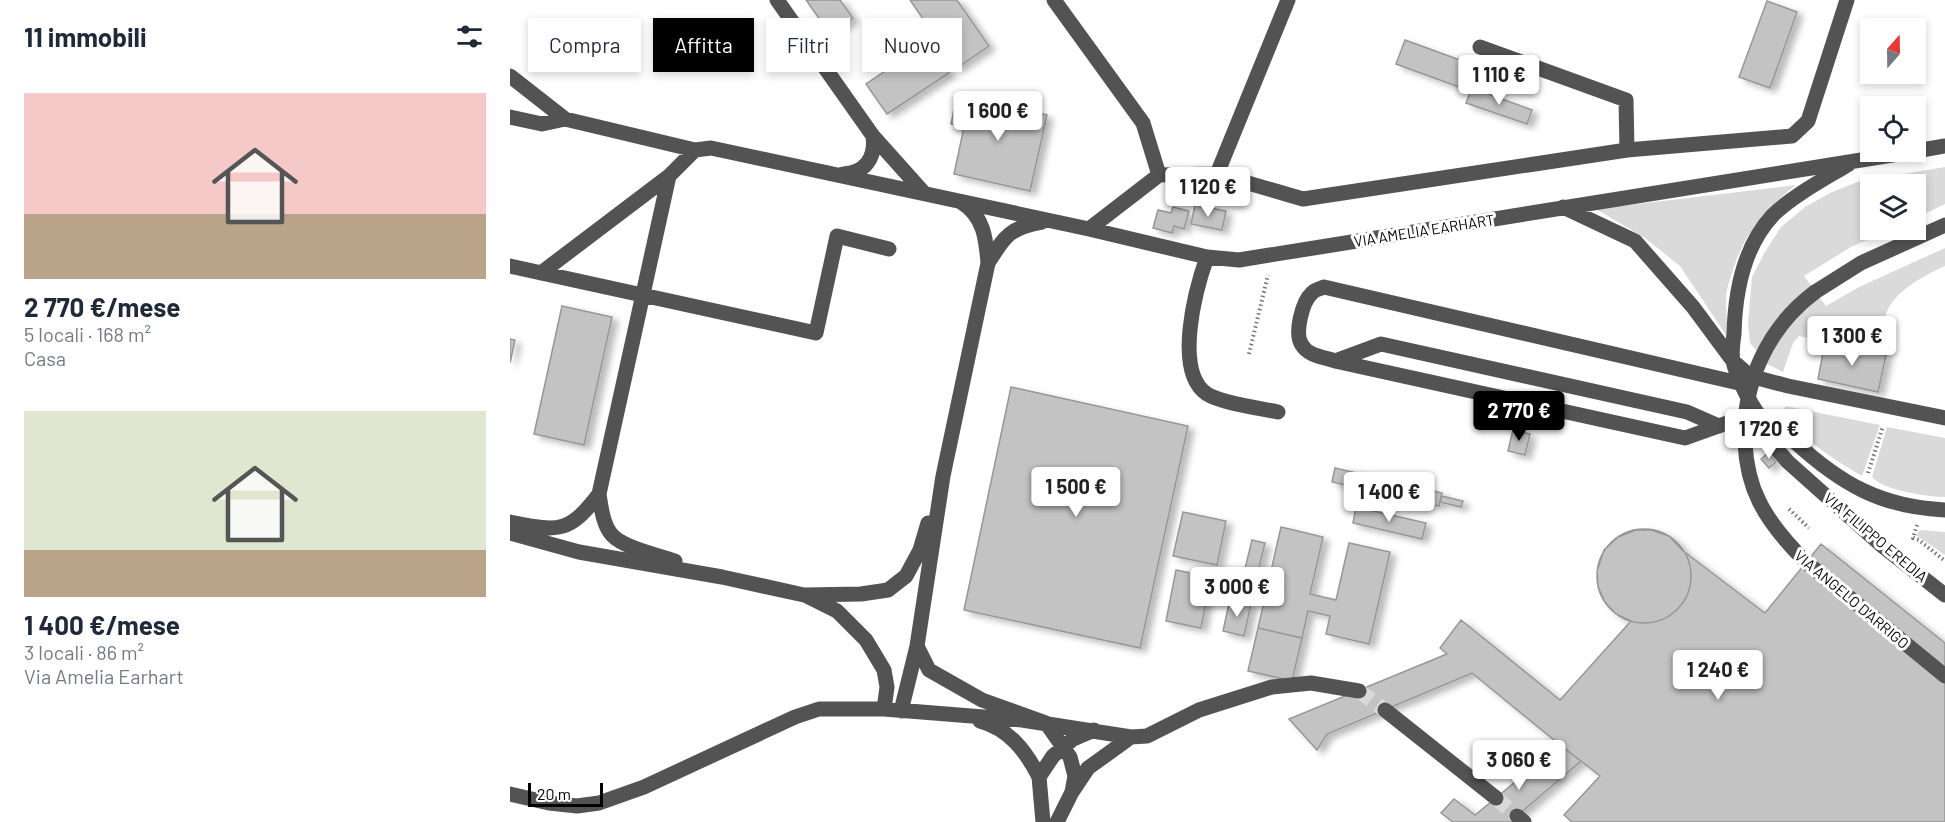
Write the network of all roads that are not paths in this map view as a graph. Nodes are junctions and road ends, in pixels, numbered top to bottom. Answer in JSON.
{"nodes":[{"id":1,"x":777,"y":0,"type":"edge"},
{"id":2,"x":1054,"y":0,"type":"edge"},
{"id":3,"x":1288,"y":0,"type":"edge"},
{"id":4,"x":1847,"y":0,"type":"edge"},
{"id":5,"x":1480,"y":47,"type":"dead end"},
{"id":6,"x":510,"y":76,"type":"edge"},
{"id":7,"x":510,"y":117,"type":"edge"},
{"id":8,"x":565,"y":120,"type":"junction"},
{"id":9,"x":873,"y":136,"type":"junction"},
{"id":10,"x":1945,"y":146,"type":"edge"},
{"id":11,"x":1926,"y":149,"type":"edge"},
{"id":12,"x":695,"y":150,"type":"junction"},
{"id":13,"x":1627,"y":150,"type":"junction"},
{"id":14,"x":1860,"y":159,"type":"edge"},
{"id":15,"x":1856,"y":160,"type":"junction"},
{"id":16,"x":1217,"y":174,"type":"junction"},
{"id":17,"x":836,"y":175,"type":"junction"},
{"id":18,"x":1159,"y":175,"type":"junction"},
{"id":19,"x":669,"y":176,"type":"junction"},
{"id":20,"x":924,"y":193,"type":"junction"},
{"id":21,"x":956,"y":200,"type":"junction"},
{"id":22,"x":1563,"y":207,"type":"junction"},
{"id":23,"x":1054,"y":221,"type":"junction"},
{"id":24,"x":1945,"y":225,"type":"edge"},
{"id":25,"x":1089,"y":229,"type":"junction"},
{"id":26,"x":889,"y":249,"type":"dead end"},
{"id":27,"x":1207,"y":257,"type":"junction"},
{"id":28,"x":988,"y":263,"type":"junction"},
{"id":29,"x":510,"y":266,"type":"edge"},
{"id":30,"x":541,"y":273,"type":"junction"},
{"id":31,"x":643,"y":296,"type":"junction"},
{"id":32,"x":1335,"y":361,"type":"junction"},
{"id":33,"x":1733,"y":361,"type":"junction"},
{"id":34,"x":1743,"y":384,"type":"junction"},
{"id":35,"x":1278,"y":412,"type":"dead end"},
{"id":36,"x":1945,"y":418,"type":"edge"},
{"id":37,"x":1763,"y":419,"type":"junction"},
{"id":38,"x":1719,"y":426,"type":"junction"},
{"id":39,"x":943,"y":476,"type":"junction"},
{"id":40,"x":599,"y":494,"type":"junction"},
{"id":41,"x":1945,"y":510,"type":"edge"},
{"id":42,"x":510,"y":522,"type":"edge"},
{"id":43,"x":510,"y":533,"type":"edge"},
{"id":44,"x":722,"y":576,"type":"junction"},
{"id":45,"x":804,"y":595,"type":"junction"},
{"id":46,"x":1945,"y":595,"type":"edge"},
{"id":47,"x":917,"y":646,"type":"junction"},
{"id":48,"x":1945,"y":676,"type":"edge"},
{"id":49,"x":1359,"y":691,"type":"tunnel mouth"},
{"id":50,"x":884,"y":709,"type":"junction"},
{"id":51,"x":1385,"y":710,"type":"tunnel mouth"},
{"id":52,"x":901,"y":711,"type":"junction"},
{"id":53,"x":957,"y":715,"type":"junction"},
{"id":54,"x":1046,"y":723,"type":"junction"},
{"id":55,"x":1094,"y":730,"type":"junction"},
{"id":56,"x":1131,"y":737,"type":"junction"},
{"id":57,"x":1063,"y":747,"type":"junction"},
{"id":58,"x":1039,"y":777,"type":"junction"},
{"id":59,"x":1072,"y":792,"type":"junction"},
{"id":60,"x":510,"y":794,"type":"edge"},
{"id":61,"x":1496,"y":798,"type":"tunnel mouth"},
{"id":62,"x":1043,"y":822,"type":"edge"},
{"id":63,"x":1057,"y":822,"type":"edge"}],
"edges":[{"from":1,"to":9,"type":"street"},
{"from":2,"to":18,"type":"street"},
{"from":3,"to":16,"type":"street"},
{"from":4,"to":13,"type":"street"},
{"from":5,"to":13,"type":"street"},
{"from":6,"to":8,"type":"street"},
{"from":7,"to":8,"type":"street"},
{"from":8,"to":12,"type":"street","name":"VIA AMELIA EARHART"},
{"from":9,"to":17,"type":"street"},
{"from":9,"to":20,"type":"street"},
{"from":10,"to":11,"type":"street"},
{"from":12,"to":17,"type":"street","name":"VIA AMELIA EARHART"},
{"from":12,"to":19,"type":"street"},
{"from":13,"to":16,"type":"street"},
{"from":14,"to":15,"type":"street","name":"VIA FILIPPO EREDIA"},
{"from":15,"to":22,"type":"street","name":"VIA AMELIA EARHART"},
{"from":15,"to":33,"type":"street","name":"VIA FILIPPO EREDIA"},
{"from":16,"to":18,"type":"street"},
{"from":17,"to":20,"type":"street","name":"VIA AMELIA EARHART"},
{"from":18,"to":25,"type":"street"},
{"from":19,"to":30,"type":"street"},
{"from":19,"to":31,"type":"street"},
{"from":20,"to":21,"type":"street","name":"VIA AMELIA EARHART"},
{"from":21,"to":23,"type":"street","name":"VIA AMELIA EARHART"},
{"from":21,"to":28,"type":"street"},
{"from":22,"to":27,"type":"street","name":"VIA AMELIA EARHART"},
{"from":22,"to":33,"type":"street"},
{"from":23,"to":25,"type":"street","name":"VIA AMELIA EARHART"},
{"from":23,"to":28,"type":"street"},
{"from":24,"to":48,"type":"street","name":"VIA ANGELO D'ARRIGO","bridge":true},
{"from":25,"to":27,"type":"street","name":"VIA AMELIA EARHART"},
{"from":26,"to":31,"type":"street"},
{"from":27,"to":35,"type":"street"},
{"from":28,"to":39,"type":"street"},
{"from":29,"to":30,"type":"street"},
{"from":30,"to":31,"type":"street"},
{"from":31,"to":40,"type":"street"},
{"from":32,"to":34,"type":"street"},
{"from":32,"to":38,"type":"street"},
{"from":32,"to":38,"type":"street"},
{"from":33,"to":34,"type":"street","name":"VIA FILIPPO EREDIA"},
{"from":33,"to":36,"type":"street"},
{"from":34,"to":37,"type":"street","name":"VIA FILIPPO EREDIA"},
{"from":37,"to":38,"type":"street"},
{"from":37,"to":41,"type":"street"},
{"from":37,"to":46,"type":"street","name":"VIA FILIPPO EREDIA"},
{"from":39,"to":45,"type":"street"},
{"from":39,"to":47,"type":"street"},
{"from":40,"to":42,"type":"street"},
{"from":40,"to":44,"type":"street"},
{"from":43,"to":44,"type":"street"},
{"from":44,"to":45,"type":"street"},
{"from":45,"to":50,"type":"street"},
{"from":47,"to":52,"type":"street"},
{"from":47,"to":54,"type":"street"},
{"from":49,"to":56,"type":"street"},
{"from":50,"to":52,"type":"street"},
{"from":50,"to":60,"type":"street"},
{"from":51,"to":61,"type":"street"},
{"from":52,"to":53,"type":"street"},
{"from":53,"to":54,"type":"street"},
{"from":53,"to":58,"type":"street"},
{"from":54,"to":55,"type":"street"},
{"from":54,"to":57,"type":"street"},
{"from":55,"to":56,"type":"street"},
{"from":55,"to":57,"type":"street"},
{"from":56,"to":59,"type":"street"},
{"from":57,"to":58,"type":"street"},
{"from":57,"to":59,"type":"street"},
{"from":58,"to":62,"type":"street"},
{"from":59,"to":63,"type":"street"}]}
